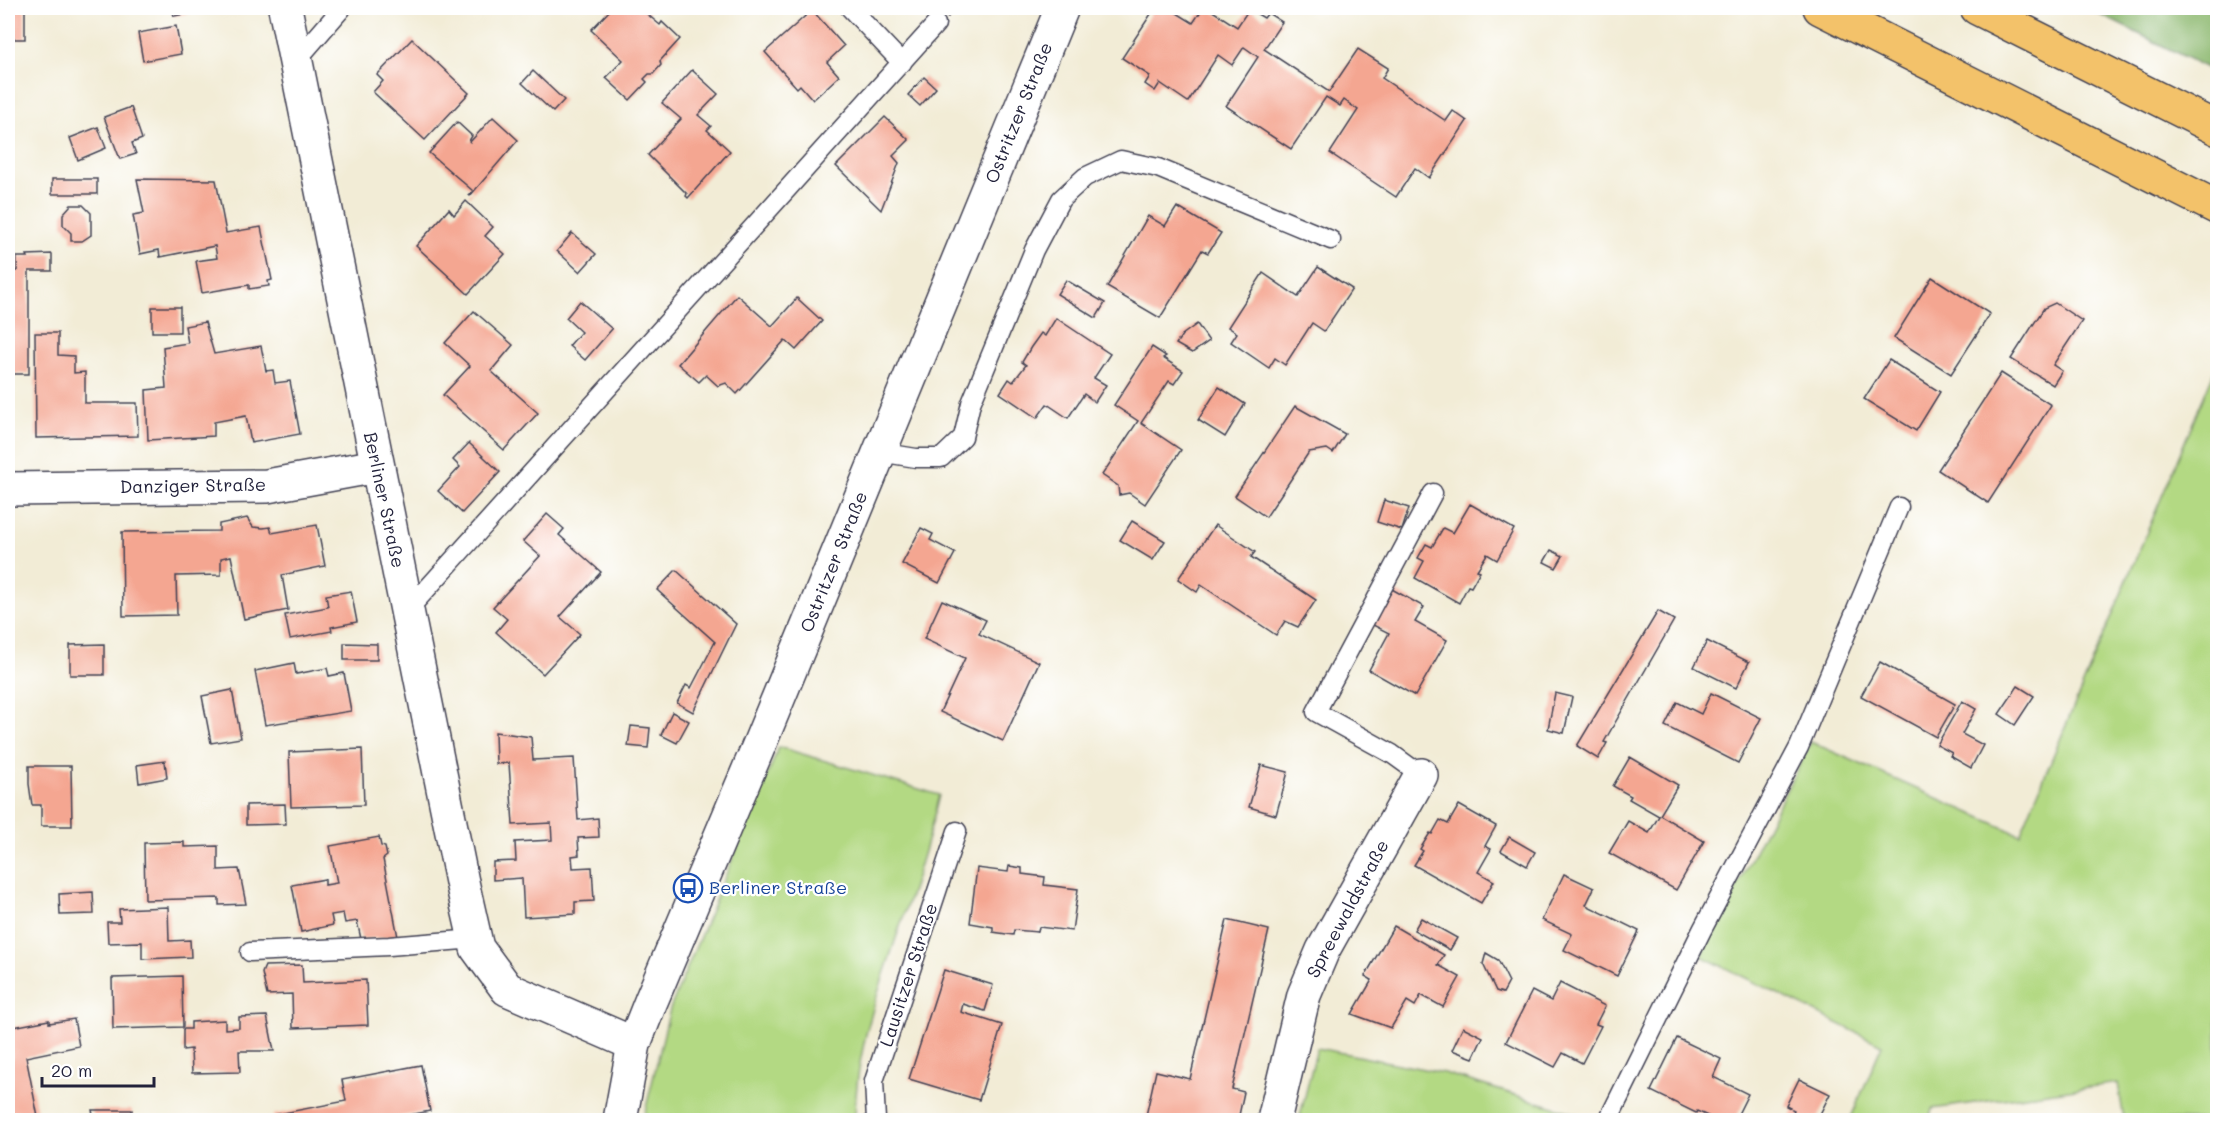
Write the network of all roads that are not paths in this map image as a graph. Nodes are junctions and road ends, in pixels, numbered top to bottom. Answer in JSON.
{"nodes":[{"id":1,"x":285,"y":8,"type":"edge"},
{"id":2,"x":342,"y":8,"type":"edge"},
{"id":3,"x":850,"y":8,"type":"edge"},
{"id":4,"x":1062,"y":8,"type":"edge"},
{"id":5,"x":1820,"y":8,"type":"edge"},
{"id":6,"x":1977,"y":8,"type":"edge"},
{"id":7,"x":936,"y":24,"type":"dead end"},
{"id":8,"x":296,"y":61,"type":"junction"},
{"id":9,"x":902,"y":63,"type":"junction"},
{"id":10,"x":2217,"y":129,"type":"edge"},
{"id":11,"x":2217,"y":208,"type":"edge"},
{"id":12,"x":1331,"y":240,"type":"dead end"},
{"id":13,"x":879,"y":452,"type":"junction"},
{"id":14,"x":377,"y":465,"type":"junction"},
{"id":15,"x":8,"y":489,"type":"edge"},
{"id":16,"x":1433,"y":493,"type":"dead end"},
{"id":17,"x":1899,"y":507,"type":"dead end"},
{"id":18,"x":407,"y":611,"type":"junction"},
{"id":19,"x":1421,"y":775,"type":"joint"},
{"id":20,"x":957,"y":831,"type":"dead end"},
{"id":21,"x":475,"y":939,"type":"junction"},
{"id":22,"x":250,"y":952,"type":"dead end"},
{"id":23,"x":634,"y":1044,"type":"junction"},
{"id":24,"x":620,"y":1120,"type":"edge"},
{"id":25,"x":876,"y":1120,"type":"edge"},
{"id":26,"x":1274,"y":1120,"type":"edge"},
{"id":27,"x":1608,"y":1120,"type":"edge"}],
"edges":[{"from":1,"to":8,"type":"street","name":"Berliner Straße"},
{"from":2,"to":8,"type":"lane"},
{"from":3,"to":9,"type":"lane"},
{"from":4,"to":13,"type":"street","name":"Ostritzer Straße"},
{"from":5,"to":11,"type":"highway"},
{"from":6,"to":10,"type":"highway"},
{"from":7,"to":9,"type":"lane"},
{"from":8,"to":14,"type":"street","name":"Berliner Straße"},
{"from":9,"to":18,"type":"lane"},
{"from":12,"to":13,"type":"lane"},
{"from":13,"to":23,"type":"street","name":"Ostritzer Straße"},
{"from":14,"to":15,"type":"street","name":"Danziger Straße"},
{"from":14,"to":18,"type":"street","name":"Berliner Straße"},
{"from":16,"to":19,"type":"lane"},
{"from":17,"to":27,"type":"lane"},
{"from":18,"to":21,"type":"street","name":"Berliner Straße"},
{"from":19,"to":26,"type":"street","name":"Spreewaldstraße"},
{"from":20,"to":25,"type":"lane","name":"Lausitzer Straße"},
{"from":21,"to":22,"type":"lane"},
{"from":21,"to":23,"type":"street","name":"Berliner Straße"},
{"from":23,"to":24,"type":"street","name":"Ostritzer Straße"}]}
